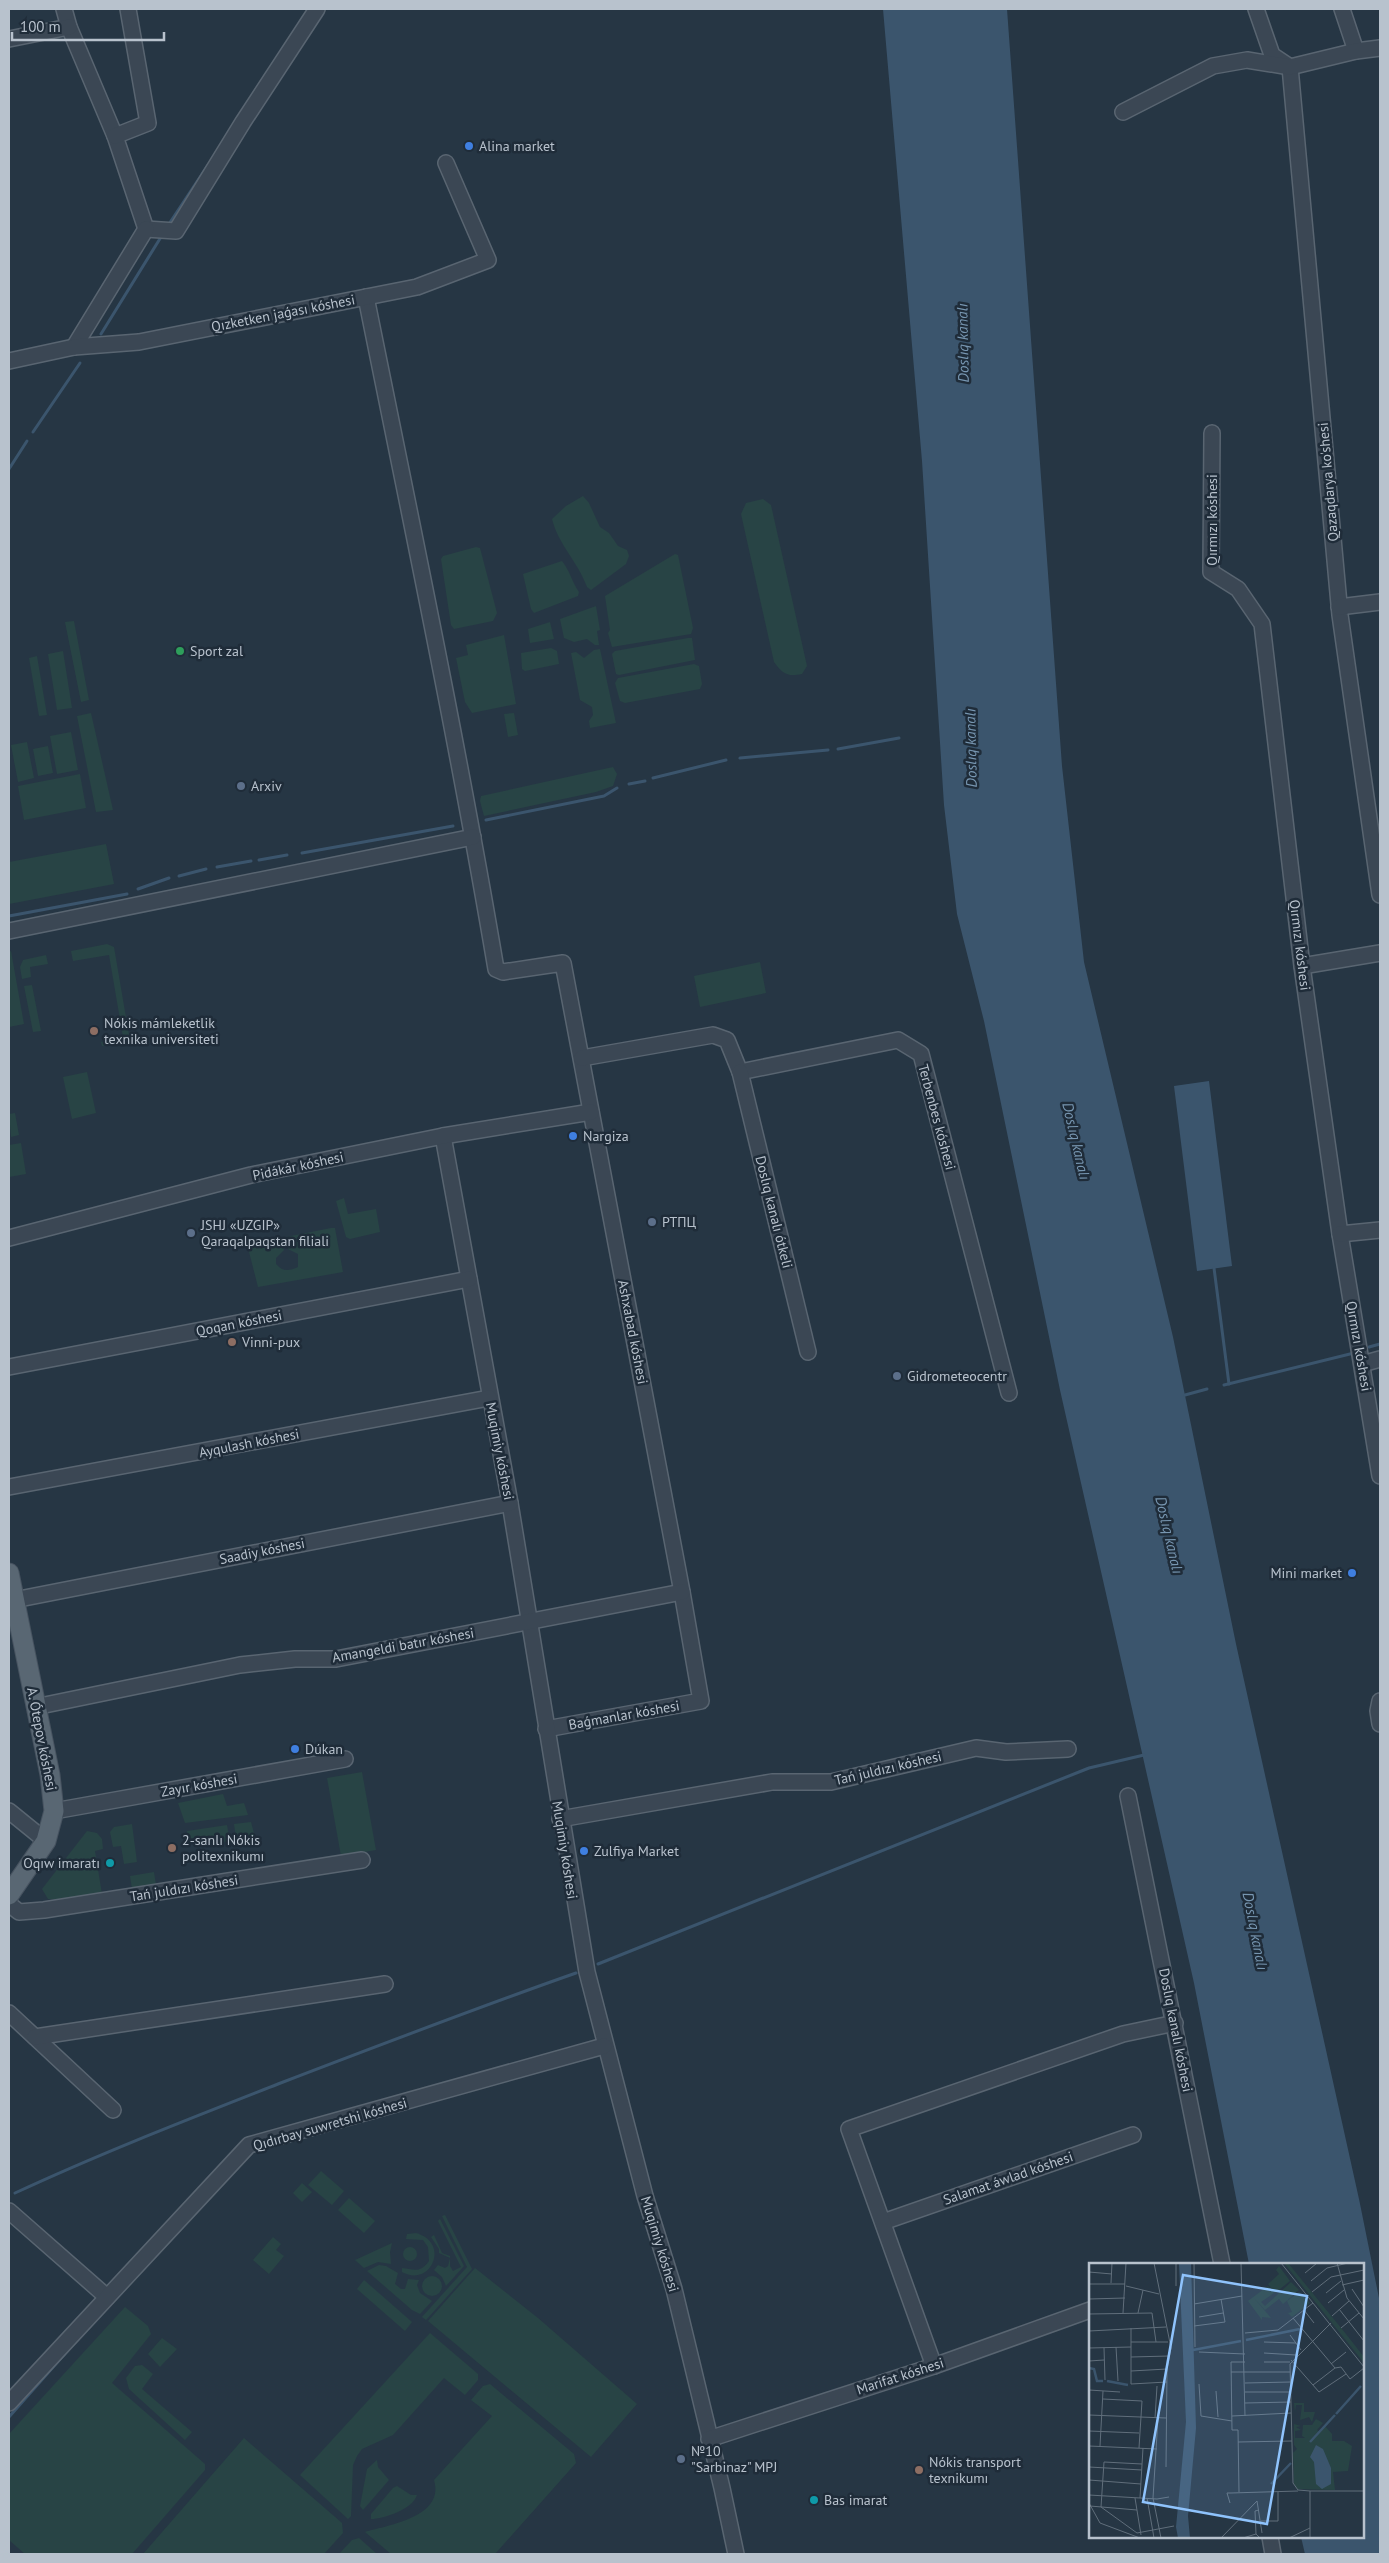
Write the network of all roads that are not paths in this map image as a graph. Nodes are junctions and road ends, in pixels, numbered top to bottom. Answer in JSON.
{"nodes":[{"id":1,"x":64,"y":9,"type":"edge"},
{"id":2,"x":128,"y":9,"type":"edge"},
{"id":3,"x":317,"y":9,"type":"edge"},
{"id":4,"x":1256,"y":9,"type":"edge"},
{"id":5,"x":1342,"y":9,"type":"edge"},
{"id":6,"x":68,"y":27,"type":"junction"},
{"id":7,"x":9,"y":39,"type":"edge"},
{"id":8,"x":1380,"y":48,"type":"edge"},
{"id":9,"x":1356,"y":51,"type":"junction"},
{"id":10,"x":1290,"y":67,"type":"junction"},
{"id":11,"x":1123,"y":112,"type":"dead end"},
{"id":12,"x":115,"y":136,"type":"junction"},
{"id":13,"x":446,"y":163,"type":"dead end"},
{"id":14,"x":146,"y":229,"type":"junction"},
{"id":15,"x":366,"y":297,"type":"junction"},
{"id":16,"x":74,"y":347,"type":"junction"},
{"id":17,"x":9,"y":361,"type":"edge"},
{"id":18,"x":1212,"y":433,"type":"dead end"},
{"id":19,"x":1380,"y":602,"type":"edge"},
{"id":20,"x":1339,"y":607,"type":"junction"},
{"id":21,"x":473,"y":837,"type":"junction"},
{"id":22,"x":1380,"y":895,"type":"edge"},
{"id":23,"x":9,"y":931,"type":"edge"},
{"id":24,"x":1380,"y":953,"type":"edge"},
{"id":25,"x":1302,"y":966,"type":"junction"},
{"id":26,"x":582,"y":1058,"type":"junction"},
{"id":27,"x":740,"y":1072,"type":"junction"},
{"id":28,"x":591,"y":1112,"type":"junction"},
{"id":29,"x":443,"y":1136,"type":"junction"},
{"id":30,"x":1380,"y":1230,"type":"edge"},
{"id":31,"x":1340,"y":1234,"type":"junction"},
{"id":32,"x":9,"y":1238,"type":"edge"},
{"id":33,"x":469,"y":1279,"type":"junction"},
{"id":34,"x":808,"y":1352,"type":"dead end"},
{"id":35,"x":1380,"y":1359,"type":"edge"},
{"id":36,"x":1362,"y":1364,"type":"junction"},
{"id":37,"x":9,"y":1367,"type":"edge"},
{"id":38,"x":1009,"y":1394,"type":"dead end"},
{"id":39,"x":490,"y":1398,"type":"junction"},
{"id":40,"x":1380,"y":1476,"type":"edge"},
{"id":41,"x":9,"y":1487,"type":"edge"},
{"id":42,"x":510,"y":1502,"type":"junction"},
{"id":43,"x":9,"y":1573,"type":"edge"},
{"id":44,"x":682,"y":1592,"type":"junction"},
{"id":45,"x":14,"y":1600,"type":"junction"},
{"id":46,"x":530,"y":1623,"type":"junction"},
{"id":47,"x":700,"y":1701,"type":"joint"},
{"id":48,"x":1380,"y":1701,"type":"edge"},
{"id":49,"x":35,"y":1706,"type":"junction"},
{"id":50,"x":1380,"y":1724,"type":"edge"},
{"id":51,"x":546,"y":1728,"type":"junction"},
{"id":52,"x":1068,"y":1749,"type":"dead end"},
{"id":53,"x":345,"y":1759,"type":"dead end"},
{"id":54,"x":1128,"y":1796,"type":"dead end"},
{"id":55,"x":9,"y":1811,"type":"edge"},
{"id":56,"x":54,"y":1811,"type":"junction"},
{"id":57,"x":560,"y":1819,"type":"junction"},
{"id":58,"x":46,"y":1841,"type":"junction"},
{"id":59,"x":362,"y":1860,"type":"dead end"},
{"id":60,"x":9,"y":1895,"type":"edge"},
{"id":61,"x":9,"y":1904,"type":"edge"},
{"id":62,"x":385,"y":1984,"type":"dead end"},
{"id":63,"x":9,"y":2013,"type":"edge"},
{"id":64,"x":1175,"y":2023,"type":"junction"},
{"id":65,"x":35,"y":2037,"type":"junction"},
{"id":66,"x":604,"y":2046,"type":"junction"},
{"id":67,"x":112,"y":2110,"type":"dead end"},
{"id":68,"x":1133,"y":2135,"type":"dead end"},
{"id":69,"x":9,"y":2211,"type":"edge"},
{"id":70,"x":883,"y":2222,"type":"junction"},
{"id":71,"x":1220,"y":2263,"type":"edge"},
{"id":72,"x":108,"y":2297,"type":"junction"},
{"id":73,"x":1089,"y":2310,"type":"edge"},
{"id":74,"x":934,"y":2366,"type":"junction"},
{"id":75,"x":9,"y":2403,"type":"edge"},
{"id":76,"x":709,"y":2439,"type":"junction"},
{"id":77,"x":1270,"y":2538,"type":"edge"},
{"id":78,"x":736,"y":2554,"type":"edge"},
{"id":79,"x":1274,"y":2554,"type":"edge"}],
"edges":[{"from":1,"to":6,"type":"street"},
{"from":2,"to":12,"type":"street"},
{"from":3,"to":14,"type":"street"},
{"from":4,"to":10,"type":"street"},
{"from":5,"to":9,"type":"street"},
{"from":6,"to":7,"type":"street"},
{"from":6,"to":12,"type":"street"},
{"from":8,"to":9,"type":"street"},
{"from":9,"to":10,"type":"street"},
{"from":10,"to":11,"type":"street"},
{"from":10,"to":20,"type":"street","name":"Qazaqdarya ko'shesi"},
{"from":12,"to":14,"type":"street"},
{"from":13,"to":15,"type":"street","name":"Qızketken jaǵası kóshesi"},
{"from":14,"to":16,"type":"street"},
{"from":15,"to":16,"type":"street","name":"Qızketken jaǵası kóshesi"},
{"from":15,"to":21,"type":"street"},
{"from":16,"to":17,"type":"street","name":"Qızketken jaǵası kóshesi"},
{"from":18,"to":25,"type":"street","name":"Qırmızı kóshesi"},
{"from":19,"to":20,"type":"street"},
{"from":20,"to":22,"type":"street","name":"Qazaqdarya ko'shesi"},
{"from":21,"to":23,"type":"street"},
{"from":21,"to":26,"type":"street","name":"Ashxabad kóshesi"},
{"from":24,"to":25,"type":"street"},
{"from":25,"to":31,"type":"street","name":"Qırmızı kóshesi"},
{"from":26,"to":27,"type":"street"},
{"from":26,"to":28,"type":"street","name":"Ashxabad kóshesi"},
{"from":27,"to":34,"type":"street","name":"Doslıq kanalı ótkeli"},
{"from":27,"to":38,"type":"street","name":"Terbenbes kóshesi"},
{"from":28,"to":29,"type":"street","name":"Pidákár kóshesi"},
{"from":28,"to":44,"type":"street","name":"Ashxabad kóshesi"},
{"from":29,"to":32,"type":"street","name":"Pidákár kóshesi"},
{"from":29,"to":33,"type":"street","name":"Muqimiy kóshesi"},
{"from":30,"to":31,"type":"street"},
{"from":31,"to":36,"type":"street","name":"Qırmızı kóshesi"},
{"from":33,"to":37,"type":"street","name":"Qoqan kóshesi"},
{"from":33,"to":39,"type":"street","name":"Muqimiy kóshesi"},
{"from":35,"to":36,"type":"street"},
{"from":36,"to":40,"type":"street","name":"Qırmızı kóshesi"},
{"from":39,"to":41,"type":"street","name":"Ayqulash kóshesi"},
{"from":39,"to":42,"type":"street","name":"Muqimiy kóshesi"},
{"from":42,"to":45,"type":"street","name":"Saadiy kóshesi"},
{"from":42,"to":46,"type":"street","name":"Muqimiy kóshesi"},
{"from":43,"to":45,"type":"main road","name":"A. Ótepov kóshesi"},
{"from":44,"to":46,"type":"street","name":"Amangeldi batır kóshesi"},
{"from":44,"to":47,"type":"street","name":"Ashxabad kóshesi"},
{"from":45,"to":49,"type":"main road","name":"A. Ótepov kóshesi"},
{"from":46,"to":49,"type":"street","name":"Amangeldi batır kóshesi"},
{"from":46,"to":51,"type":"street","name":"Muqimiy kóshesi"},
{"from":47,"to":51,"type":"street","name":"Baǵmanlar kóshesi"},
{"from":48,"to":50,"type":"street"},
{"from":49,"to":56,"type":"main road","name":"A. Ótepov kóshesi"},
{"from":51,"to":57,"type":"street","name":"Muqimiy kóshesi"},
{"from":52,"to":57,"type":"street","name":"Tań juldızı kóshesi"},
{"from":53,"to":56,"type":"street","name":"Zayır kóshesi"},
{"from":54,"to":64,"type":"street","name":"Doslıq kanalı kóshesi"},
{"from":55,"to":58,"type":"street"},
{"from":56,"to":58,"type":"main road","name":"A. Ótepov kóshesi"},
{"from":57,"to":66,"type":"street","name":"Muqimiy kóshesi"},
{"from":58,"to":60,"type":"main road","name":"A. Ótepov kóshesi"},
{"from":59,"to":61,"type":"street","name":"Tań juldızı kóshesi"},
{"from":62,"to":65,"type":"street"},
{"from":63,"to":65,"type":"street"},
{"from":64,"to":70,"type":"street"},
{"from":64,"to":71,"type":"street","name":"Doslıq kanalı kóshesi"},
{"from":65,"to":67,"type":"street"},
{"from":66,"to":72,"type":"street","name":"Qıdırbay suwretshi kóshesi"},
{"from":66,"to":76,"type":"street","name":"Muqimiy kóshesi"},
{"from":68,"to":70,"type":"street","name":"Salamat áwlad kóshesi"},
{"from":69,"to":72,"type":"street"},
{"from":70,"to":74,"type":"street"},
{"from":72,"to":75,"type":"street","name":"Qıdırbay suwretshi kóshesi"},
{"from":73,"to":74,"type":"street","name":"Marifat kóshesi"},
{"from":74,"to":76,"type":"street","name":"Marifat kóshesi"},
{"from":76,"to":78,"type":"street","name":"Muqimiy kóshesi"},
{"from":77,"to":79,"type":"street"}]}
